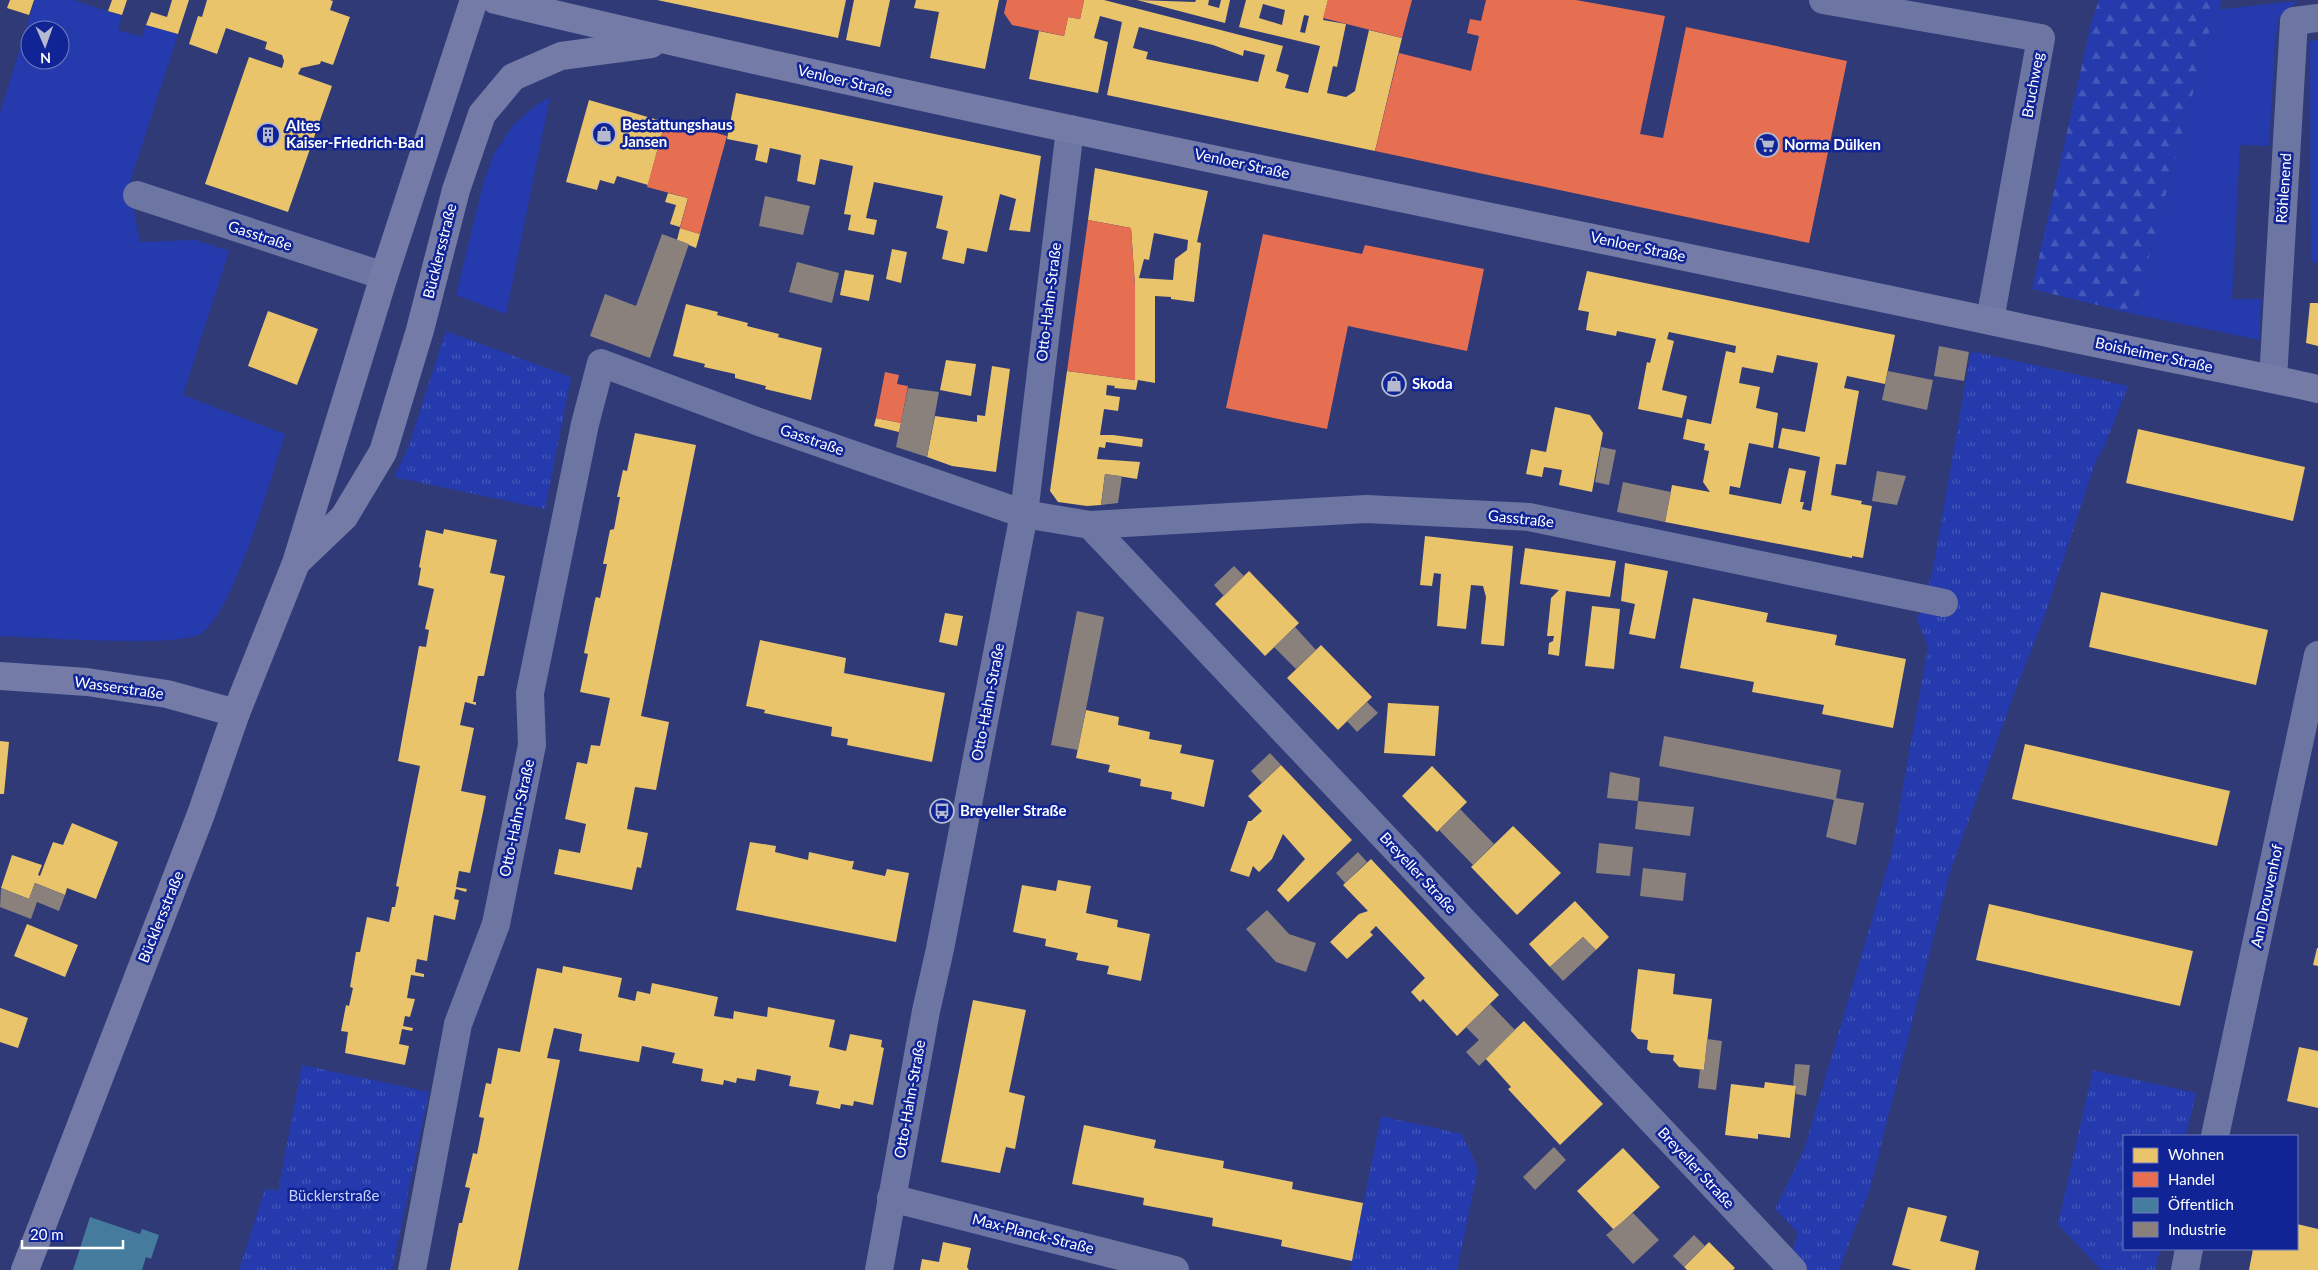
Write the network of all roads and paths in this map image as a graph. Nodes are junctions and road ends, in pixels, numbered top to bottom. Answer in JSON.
{"nodes":[{"id":1,"x":474,"y":0,"type":"edge"},
{"id":2,"x":495,"y":0,"type":"edge"},
{"id":3,"x":1823,"y":0,"type":"edge"},
{"id":4,"x":1901,"y":6,"type":"edge"},
{"id":5,"x":2318,"y":18,"type":"edge"},
{"id":6,"x":668,"y":42,"type":"junction"},
{"id":7,"x":1070,"y":130,"type":"junction"},
{"id":8,"x":136,"y":195,"type":"dead end"},
{"id":9,"x":384,"y":276,"type":"junction"},
{"id":10,"x":1990,"y":320,"type":"junction"},
{"id":11,"x":601,"y":363,"type":"joint"},
{"id":12,"x":2273,"y":379,"type":"junction"},
{"id":13,"x":2318,"y":389,"type":"edge"},
{"id":14,"x":1024,"y":514,"type":"junction"},
{"id":15,"x":1090,"y":525,"type":"junction"},
{"id":16,"x":296,"y":563,"type":"junction"},
{"id":17,"x":1944,"y":602,"type":"dead end"},
{"id":18,"x":2318,"y":655,"type":"edge"},
{"id":19,"x":0,"y":676,"type":"edge"},
{"id":20,"x":236,"y":713,"type":"junction"},
{"id":21,"x":2312,"y":716,"type":"edge"},
{"id":22,"x":2215,"y":1135,"type":"edge"},
{"id":23,"x":892,"y":1198,"type":"junction"},
{"id":24,"x":2190,"y":1250,"type":"edge"},
{"id":25,"x":25,"y":1270,"type":"edge"},
{"id":26,"x":412,"y":1270,"type":"edge"},
{"id":27,"x":879,"y":1270,"type":"edge"},
{"id":28,"x":1176,"y":1270,"type":"edge"},
{"id":29,"x":1793,"y":1270,"type":"edge"},
{"id":30,"x":2185,"y":1270,"type":"edge"}],
"edges":[{"from":1,"to":9,"type":"main road","name":"Bücklersstraße"},
{"from":2,"to":6,"type":"main road","name":"Venloer Straße"},
{"from":3,"to":4,"type":"street","name":"Bruchweg"},
{"from":4,"to":10,"type":"street","name":"Bruchweg"},
{"from":5,"to":12,"type":"street","name":"Röhlenend"},
{"from":6,"to":7,"type":"main road","name":"Venloer Straße"},
{"from":6,"to":16,"type":"main road","name":"Bücklersstraße"},
{"from":7,"to":10,"type":"main road","name":"Venloer Straße"},
{"from":7,"to":14,"type":"street","name":"Otto-Hahn-Straße"},
{"from":8,"to":9,"type":"street","name":"Gasstraße"},
{"from":9,"to":16,"type":"main road","name":"Bücklersstraße"},
{"from":10,"to":12,"type":"main road","name":"Boisheimer Straße"},
{"from":11,"to":14,"type":"street","name":"Gasstraße"},
{"from":11,"to":26,"type":"street","name":"Otto-Hahn-Straße"},
{"from":12,"to":13,"type":"main road","name":"Boisheimer Straße"},
{"from":14,"to":15,"type":"street"},
{"from":14,"to":23,"type":"street","name":"Otto-Hahn-Straße"},
{"from":15,"to":17,"type":"street","name":"Gasstraße"},
{"from":15,"to":29,"type":"street","name":"Breyeller Straße"},
{"from":16,"to":20,"type":"main road","name":"Bücklersstraße"},
{"from":18,"to":21,"type":"street","name":"Am Drouvenhof"},
{"from":19,"to":20,"type":"main road","name":"Wasserstraße"},
{"from":20,"to":25,"type":"main road","name":"Bücklersstraße"},
{"from":21,"to":22,"type":"street","name":"Am Drouvenhof"},
{"from":23,"to":27,"type":"street","name":"Otto-Hahn-Straße"},
{"from":23,"to":28,"type":"street","name":"Max-Planck-Straße"},
{"from":24,"to":30,"type":"street"}]}
